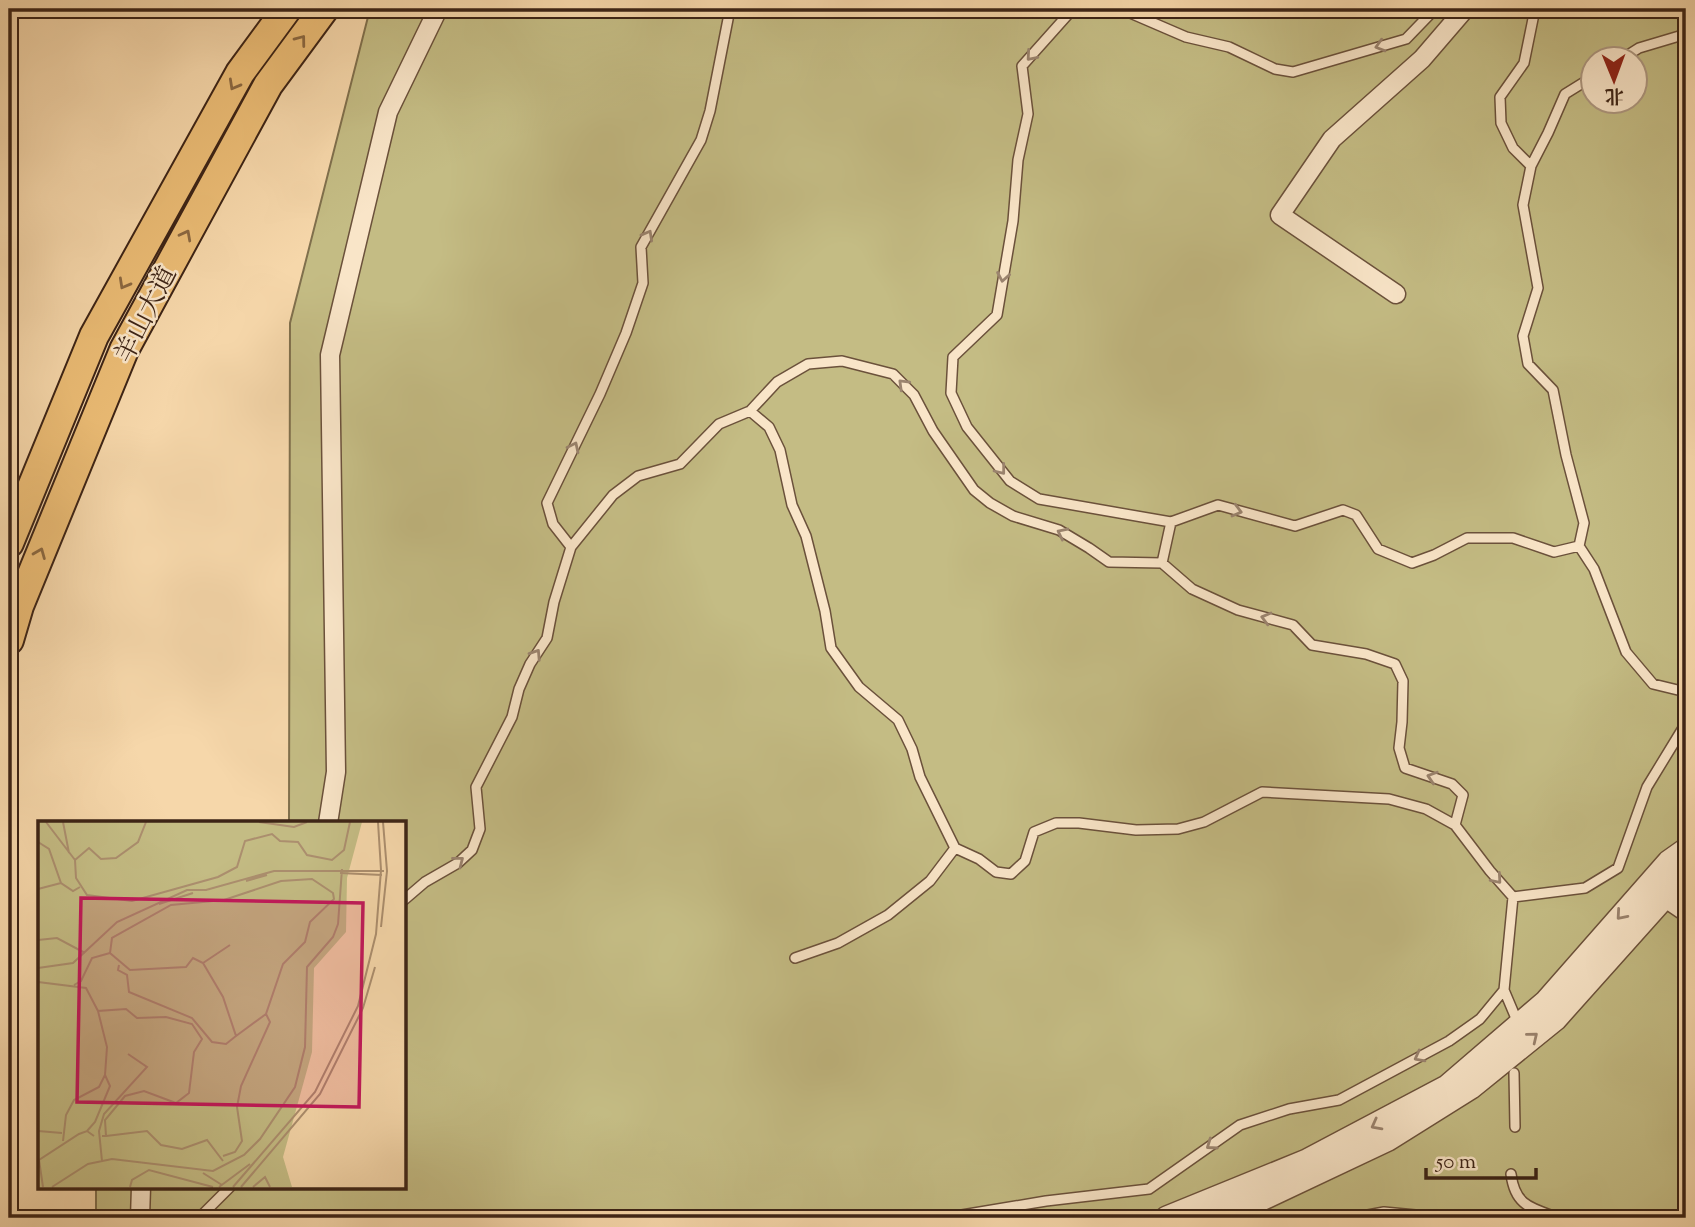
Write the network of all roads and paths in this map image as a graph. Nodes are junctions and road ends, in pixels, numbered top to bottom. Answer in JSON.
{"nodes":[{"id":1,"x":287,"y":9,"type":"edge"},
{"id":2,"x":324,"y":9,"type":"edge"},
{"id":3,"x":438,"y":9,"type":"edge"},
{"id":4,"x":730,"y":9,"type":"edge"},
{"id":5,"x":1079,"y":9,"type":"edge"},
{"id":6,"x":1121,"y":9,"type":"edge"},
{"id":7,"x":1435,"y":9,"type":"edge"},
{"id":8,"x":1465,"y":9,"type":"edge"},
{"id":9,"x":1535,"y":9,"type":"edge"},
{"id":10,"x":1686,"y":34,"type":"edge"},
{"id":11,"x":1646,"y":46,"type":"edge"},
{"id":12,"x":1580,"y":85,"type":"edge"},
{"id":13,"x":1531,"y":166,"type":"junction"},
{"id":14,"x":1396,"y":294,"type":"dead end"},
{"id":15,"x":750,"y":411,"type":"junction"},
{"id":16,"x":1171,"y":522,"type":"junction"},
{"id":17,"x":9,"y":543,"type":"edge"},
{"id":18,"x":1579,"y":546,"type":"junction"},
{"id":19,"x":571,"y":547,"type":"junction"},
{"id":20,"x":1162,"y":563,"type":"junction"},
{"id":21,"x":9,"y":640,"type":"edge"},
{"id":22,"x":1686,"y":692,"type":"edge"},
{"id":23,"x":1686,"y":726,"type":"edge"},
{"id":24,"x":328,"y":821,"type":"edge"},
{"id":25,"x":1455,"y":825,"type":"junction"},
{"id":26,"x":955,"y":848,"type":"junction"},
{"id":27,"x":1686,"y":850,"type":"edge"},
{"id":28,"x":1686,"y":877,"type":"edge"},
{"id":29,"x":1657,"y":890,"type":"junction"},
{"id":30,"x":1513,"y":897,"type":"junction"},
{"id":31,"x":406,"y":898,"type":"edge"},
{"id":32,"x":1686,"y":912,"type":"edge"},
{"id":33,"x":795,"y":958,"type":"dead end"},
{"id":34,"x":1504,"y":990,"type":"junction"},
{"id":35,"x":1515,"y":1016,"type":"dead end"},
{"id":36,"x":1514,"y":1073,"type":"dead end"},
{"id":37,"x":1515,"y":1127,"type":"dead end"},
{"id":38,"x":1511,"y":1174,"type":"dead end"},
{"id":39,"x":141,"y":1188,"type":"edge"},
{"id":40,"x":229,"y":1188,"type":"edge"},
{"id":41,"x":140,"y":1218,"type":"edge"},
{"id":42,"x":198,"y":1218,"type":"edge"},
{"id":43,"x":944,"y":1218,"type":"edge"},
{"id":44,"x":1167,"y":1218,"type":"edge"},
{"id":45,"x":1221,"y":1218,"type":"edge"},
{"id":46,"x":1352,"y":1218,"type":"edge"},
{"id":47,"x":1447,"y":1218,"type":"edge"},
{"id":48,"x":1559,"y":1218,"type":"edge"}],
"edges":[{"from":1,"to":17,"type":"main road","name":"羊山大道","one_way":true},
{"from":21,"to":2,"type":"main road","name":"羊山大道","one_way":true},
{"from":3,"to":24,"type":"street"},
{"from":19,"to":4,"type":"lane","one_way":true},
{"from":5,"to":16,"type":"lane","one_way":true},
{"from":7,"to":6,"type":"lane","one_way":true},
{"from":8,"to":14,"type":"street"},
{"from":9,"to":13,"type":"lane"},
{"from":10,"to":11,"type":"lane"},
{"from":12,"to":13,"type":"lane"},
{"from":13,"to":18,"type":"lane"},
{"from":15,"to":19,"type":"lane"},
{"from":20,"to":15,"type":"lane","one_way":true},
{"from":15,"to":26,"type":"lane"},
{"from":16,"to":18,"type":"lane","one_way":true},
{"from":16,"to":20,"type":"lane"},
{"from":18,"to":22,"type":"lane"},
{"from":31,"to":19,"type":"lane","one_way":true},
{"from":25,"to":20,"type":"lane","one_way":true},
{"from":23,"to":30,"type":"lane"},
{"from":25,"to":26,"type":"lane"},
{"from":25,"to":30,"type":"lane","one_way":true},
{"from":26,"to":33,"type":"lane"},
{"from":27,"to":29,"type":"street"},
{"from":28,"to":29,"type":"street"},
{"from":29,"to":32,"type":"street"},
{"from":29,"to":44,"type":"street","one_way":true},
{"from":45,"to":29,"type":"street","one_way":true},
{"from":30,"to":34,"type":"lane"},
{"from":34,"to":35,"type":"lane"},
{"from":34,"to":43,"type":"lane","one_way":true},
{"from":36,"to":37,"type":"lane"},
{"from":38,"to":48,"type":"lane"},
{"from":39,"to":41,"type":"street"},
{"from":40,"to":42,"type":"lane"},
{"from":46,"to":47,"type":"lane"}]}
